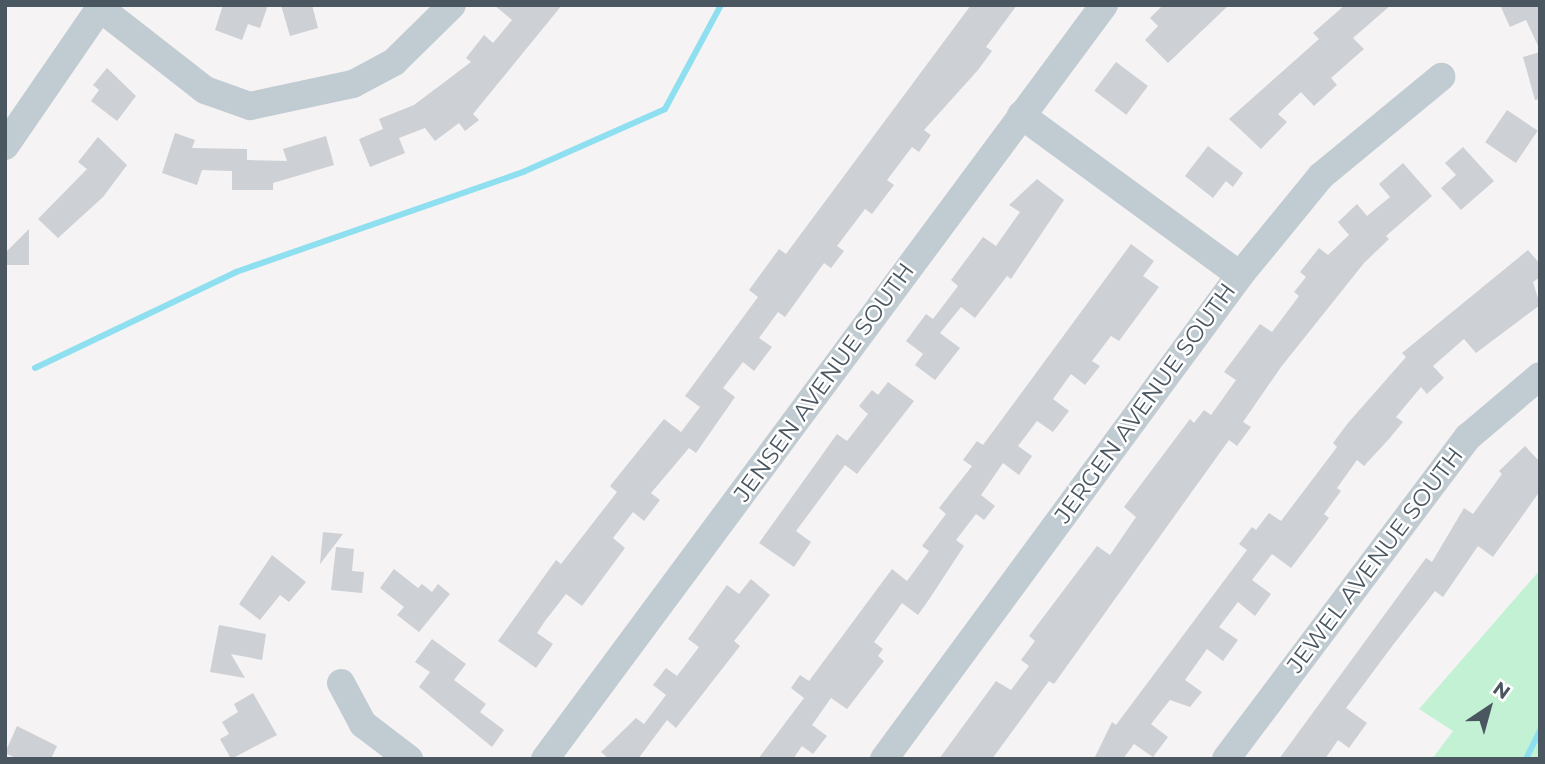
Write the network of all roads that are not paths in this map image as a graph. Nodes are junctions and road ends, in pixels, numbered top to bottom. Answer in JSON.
{"nodes":[{"id":1,"x":452,"y":5,"type":"edge"},
{"id":2,"x":1104,"y":5,"type":"edge"},
{"id":3,"x":101,"y":7,"type":"edge"},
{"id":4,"x":1441,"y":77,"type":"dead end"},
{"id":5,"x":1021,"y":114,"type":"junction"},
{"id":6,"x":5,"y":146,"type":"edge"},
{"id":7,"x":1240,"y":275,"type":"junction"},
{"id":8,"x":1540,"y":376,"type":"edge"},
{"id":9,"x":341,"y":683,"type":"dead end"},
{"id":10,"x":409,"y":759,"type":"edge"},
{"id":11,"x":545,"y":759,"type":"edge"},
{"id":12,"x":884,"y":759,"type":"edge"},
{"id":13,"x":1226,"y":759,"type":"edge"}],
"edges":[{"from":1,"to":3,"type":"street"},
{"from":2,"to":5,"type":"street","name":"JENSEN AVENUE SOUTH"},
{"from":3,"to":6,"type":"street"},
{"from":4,"to":7,"type":"street","name":"JERGEN AVENUE SOUTH"},
{"from":5,"to":7,"type":"street"},
{"from":5,"to":11,"type":"street","name":"JENSEN AVENUE SOUTH"},
{"from":7,"to":12,"type":"street","name":"JERGEN AVENUE SOUTH"},
{"from":8,"to":13,"type":"street","name":"JEWEL AVENUE SOUTH"},
{"from":9,"to":10,"type":"street"}]}
